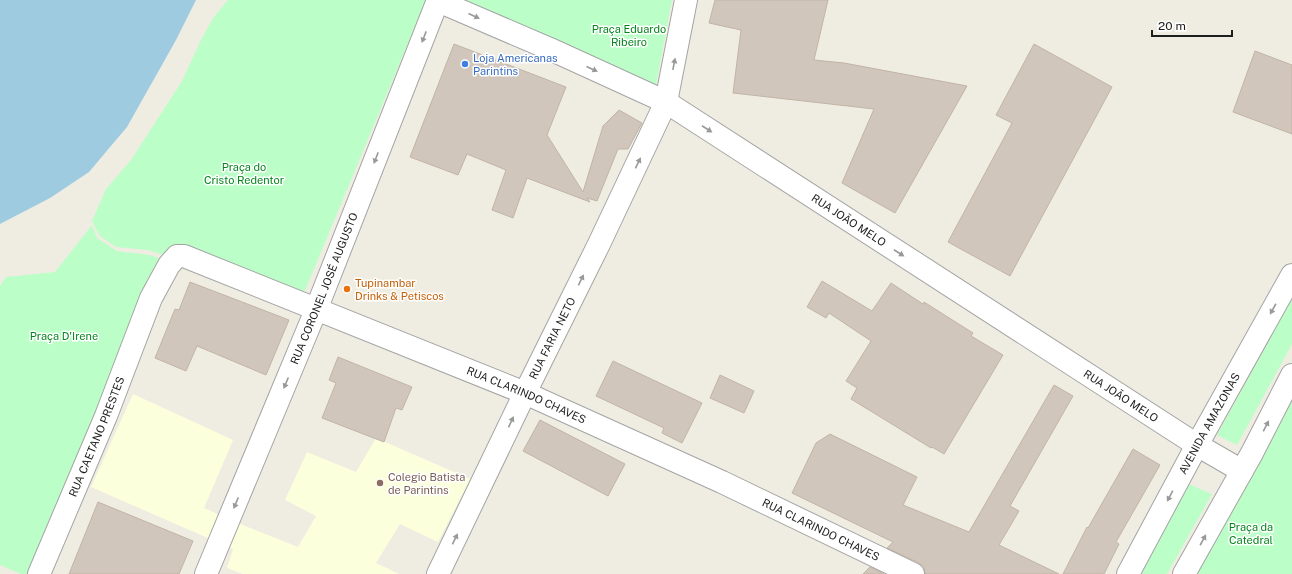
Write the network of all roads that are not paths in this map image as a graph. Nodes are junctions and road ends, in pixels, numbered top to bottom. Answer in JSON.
{"nodes":[{"id":1,"x":438,"y":0,"type":"edge"},
{"id":2,"x":686,"y":0,"type":"edge"},
{"id":3,"x":666,"y":102,"type":"junction"},
{"id":4,"x":1292,"y":275,"type":"edge"},
{"id":5,"x":151,"y":298,"type":"joint"},
{"id":6,"x":316,"y":310,"type":"junction"},
{"id":7,"x":1292,"y":375,"type":"edge"},
{"id":8,"x":524,"y":394,"type":"junction"},
{"id":9,"x":1197,"y":446,"type":"junction"},
{"id":10,"x":1242,"y":471,"type":"junction"},
{"id":11,"x":39,"y":574,"type":"edge"},
{"id":12,"x":206,"y":574,"type":"edge"},
{"id":13,"x":438,"y":574,"type":"edge"},
{"id":14,"x":913,"y":574,"type":"edge"},
{"id":15,"x":1128,"y":574,"type":"edge"},
{"id":16,"x":1184,"y":574,"type":"edge"}],
"edges":[{"from":1,"to":3,"type":"street","name":"RUA JOÃO MELO","one_way":true},
{"from":1,"to":6,"type":"street","name":"RUA CORONEL JOSÉ AUGUSTO","one_way":true},
{"from":3,"to":2,"type":"street","name":"RUA FARIA NETO","one_way":true},
{"from":8,"to":3,"type":"street","name":"RUA FARIA NETO","one_way":true},
{"from":3,"to":9,"type":"street","name":"RUA JOÃO MELO","one_way":true},
{"from":4,"to":9,"type":"street","name":"AVENIDA AMAZONAS","one_way":true},
{"from":5,"to":6,"type":"street","name":"RUA CLARINDO CHAVES"},
{"from":5,"to":11,"type":"street","name":"RUA CAETANO PRESTES"},
{"from":6,"to":8,"type":"street","name":"RUA CLARINDO CHAVES"},
{"from":6,"to":12,"type":"street","name":"RUA CORONEL JOSÉ AUGUSTO","one_way":true},
{"from":10,"to":7,"type":"street","one_way":true},
{"from":13,"to":8,"type":"street","name":"RUA FARIA NETO","one_way":true},
{"from":8,"to":14,"type":"street","name":"RUA CLARINDO CHAVES"},
{"from":9,"to":10,"type":"street","name":"RUA JOÃO MELO"},
{"from":9,"to":15,"type":"street","name":"AVENIDA AMAZONAS","one_way":true},
{"from":16,"to":10,"type":"street","one_way":true}]}
